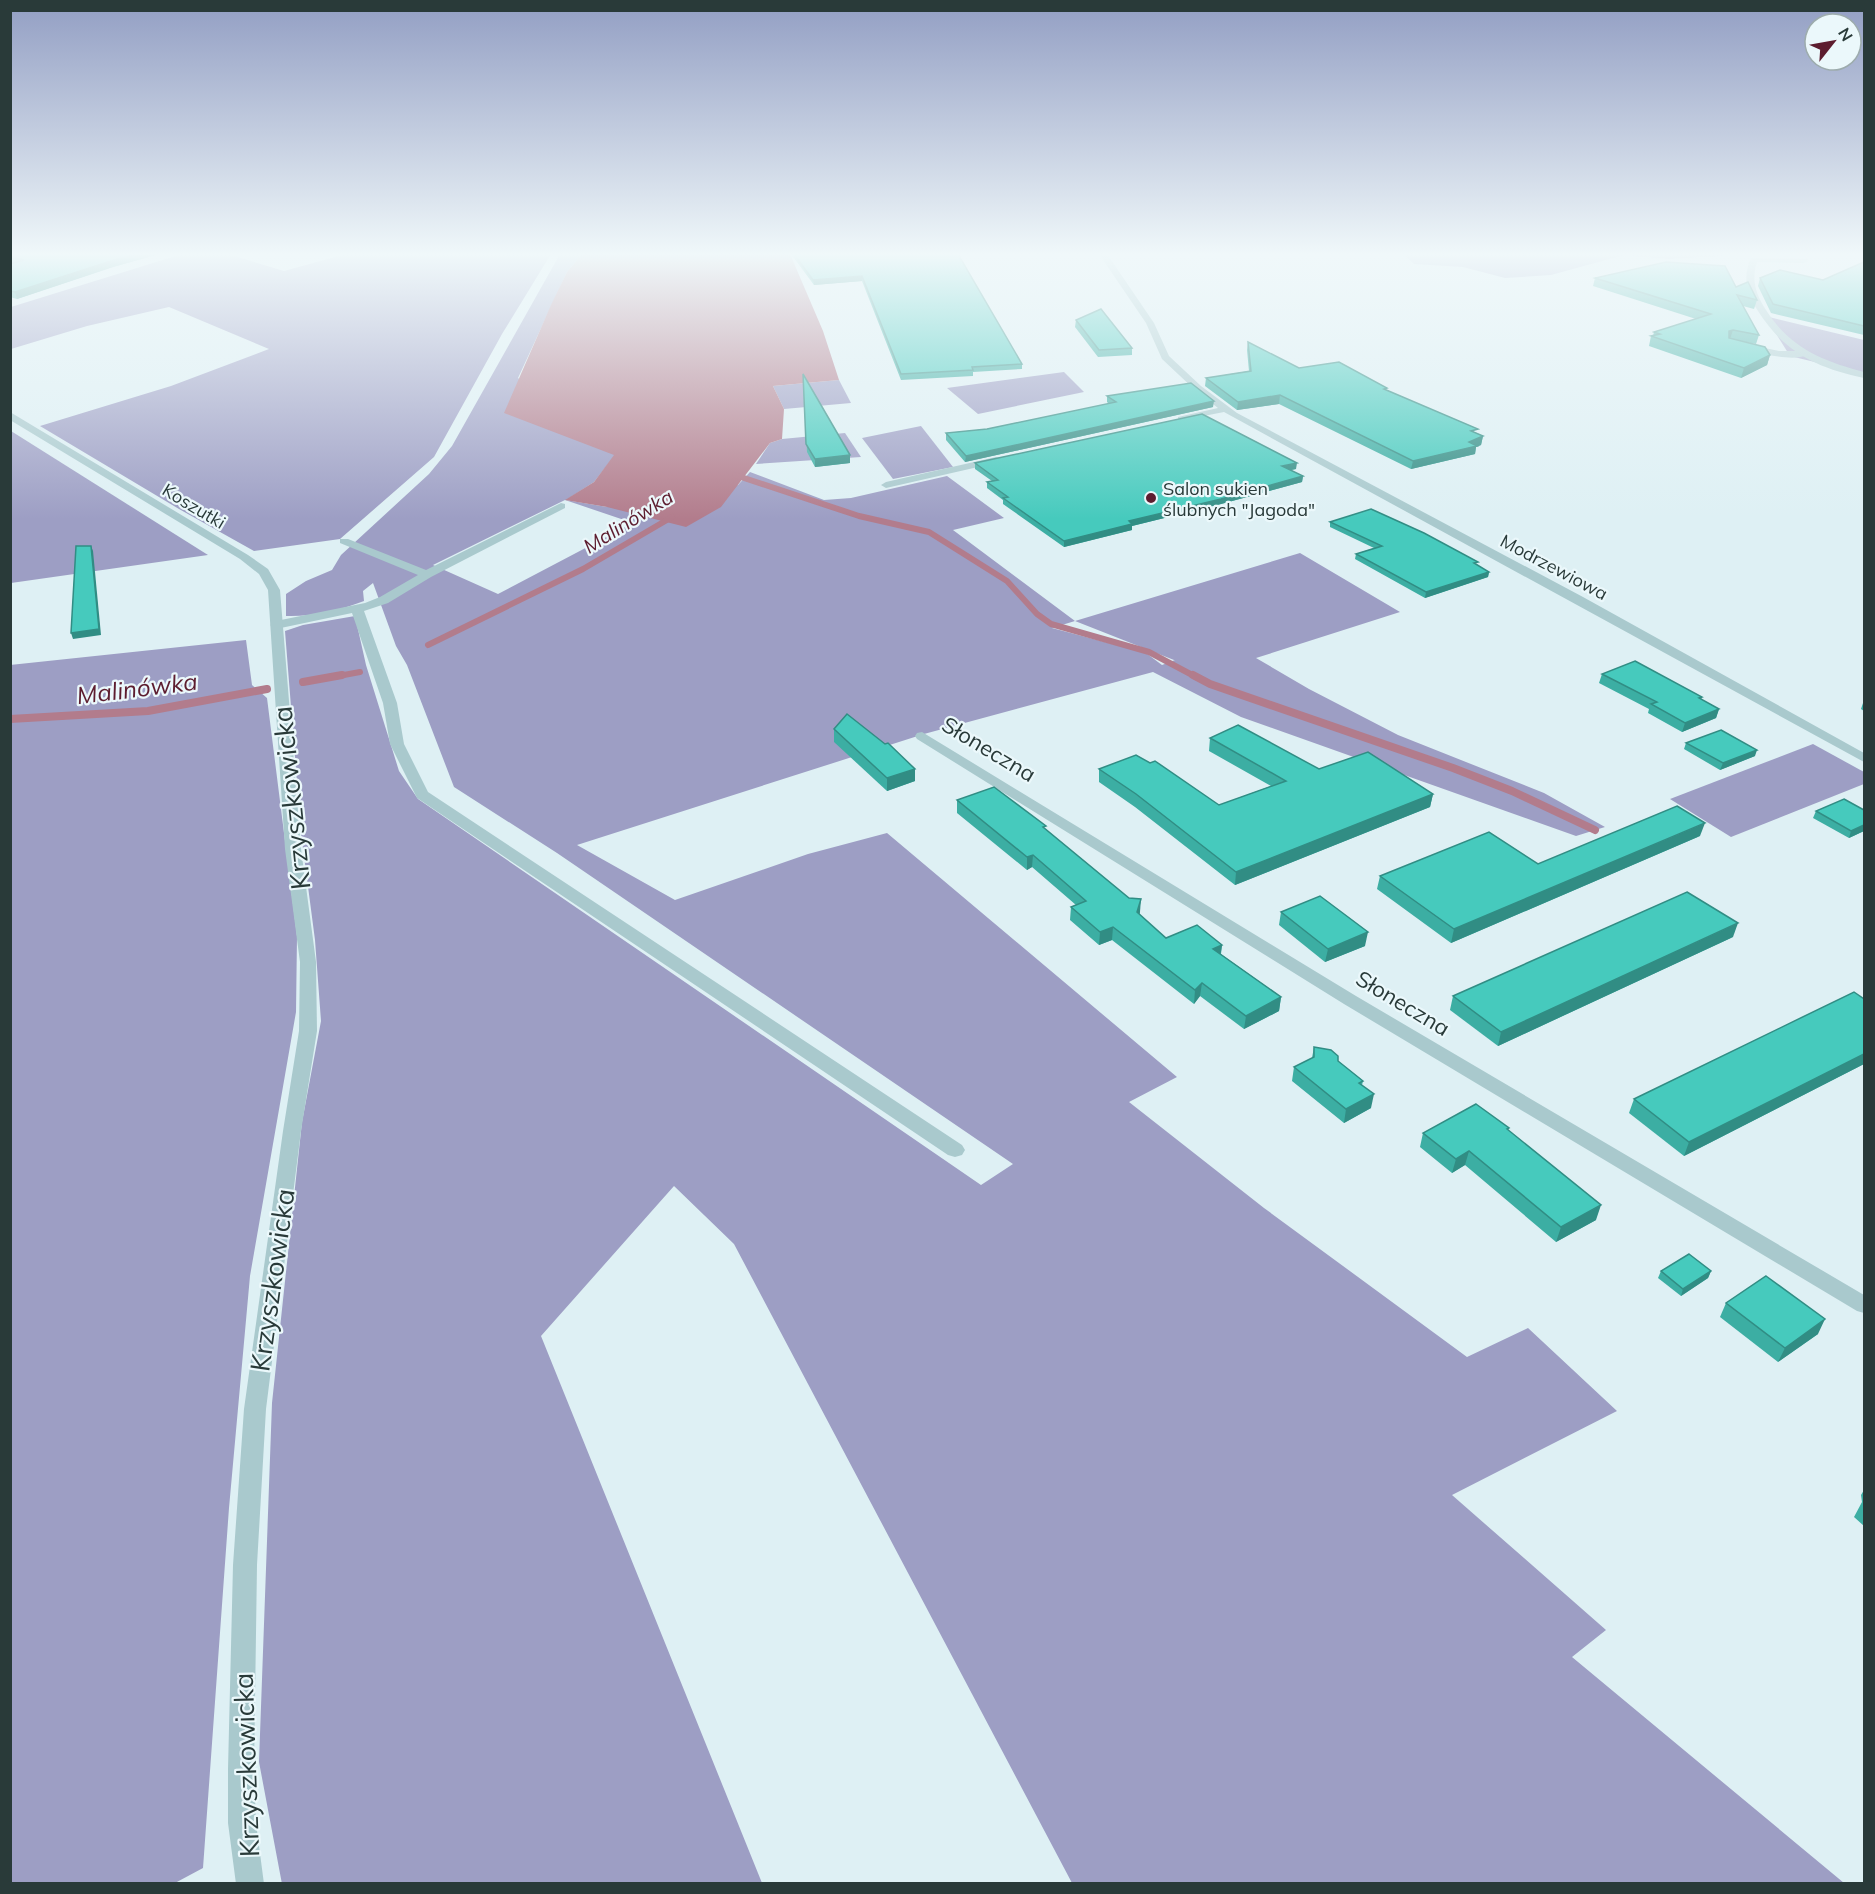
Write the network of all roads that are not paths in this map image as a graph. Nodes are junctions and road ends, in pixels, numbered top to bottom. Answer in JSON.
{"nodes":[{"id":1,"x":1159,"y":342,"type":"edge"},
{"id":2,"x":1786,"y":342,"type":"edge"},
{"id":3,"x":1738,"y":346,"type":"edge"},
{"id":4,"x":1804,"y":354,"type":"junction"},
{"id":5,"x":1864,"y":375,"type":"edge"},
{"id":6,"x":1226,"y":409,"type":"junction"},
{"id":7,"x":10,"y":415,"type":"edge"},
{"id":8,"x":1168,"y":422,"type":"edge"},
{"id":9,"x":1006,"y":458,"type":"edge"},
{"id":10,"x":886,"y":485,"type":"dead end"},
{"id":11,"x":561,"y":506,"type":"dead end"},
{"id":12,"x":345,"y":541,"type":"dead end"},
{"id":13,"x":427,"y":574,"type":"junction"},
{"id":14,"x":363,"y":608,"type":"junction"},
{"id":15,"x":276,"y":625,"type":"junction"},
{"id":16,"x":279,"y":680,"type":"joint"},
{"id":17,"x":922,"y":736,"type":"dead end"},
{"id":18,"x":1864,"y":758,"type":"edge"},
{"id":19,"x":955,"y":1150,"type":"dead end"},
{"id":20,"x":1864,"y":1305,"type":"edge"},
{"id":21,"x":245,"y":1881,"type":"edge"}],
"edges":[{"from":1,"to":6,"type":"street","name":"Modrzewiowa"},
{"from":2,"to":4,"type":"street"},
{"from":3,"to":4,"type":"street"},
{"from":4,"to":5,"type":"street"},
{"from":6,"to":8,"type":"street"},
{"from":6,"to":18,"type":"street","name":"Modrzewiowa"},
{"from":7,"to":15,"type":"street","name":"Koszutki"},
{"from":9,"to":10,"type":"street"},
{"from":11,"to":13,"type":"street"},
{"from":12,"to":13,"type":"street"},
{"from":13,"to":14,"type":"street"},
{"from":14,"to":15,"type":"street"},
{"from":14,"to":19,"type":"street"},
{"from":15,"to":16,"type":"street","name":"Koszutki"},
{"from":16,"to":21,"type":"street","name":"Krzyszkowicka"},
{"from":17,"to":20,"type":"street","name":"Słoneczna"}]}
